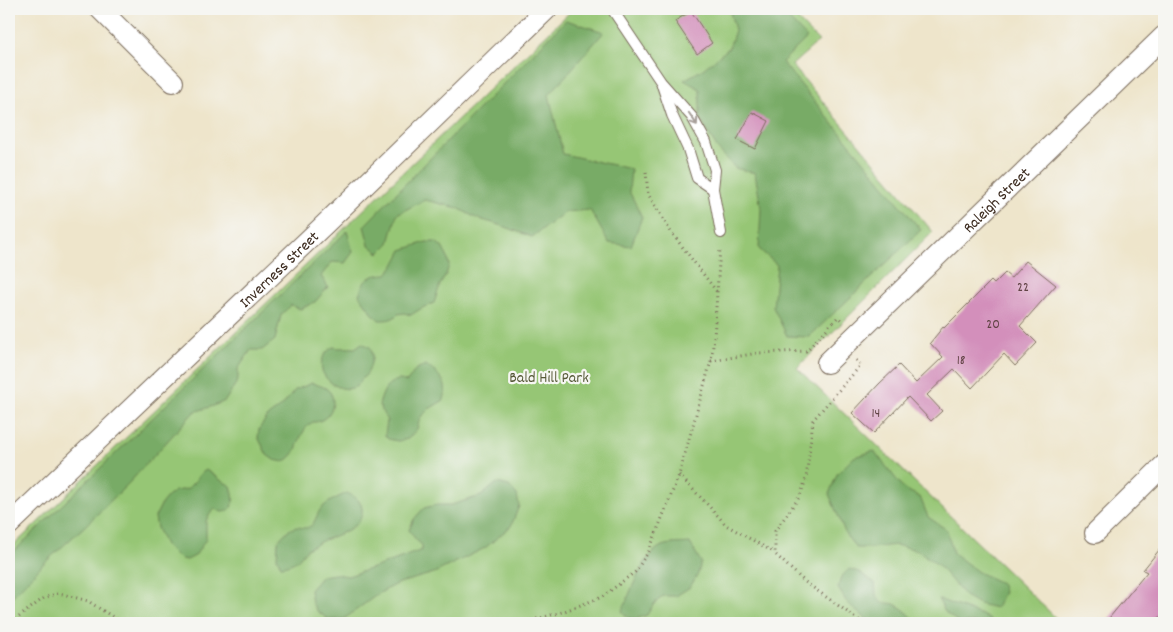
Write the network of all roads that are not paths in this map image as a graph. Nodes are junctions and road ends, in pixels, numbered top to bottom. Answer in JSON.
{"nodes":[{"id":1,"x":100,"y":9,"type":"edge"},
{"id":2,"x":547,"y":9,"type":"edge"},
{"id":3,"x":612,"y":9,"type":"edge"},
{"id":4,"x":1164,"y":36,"type":"edge"},
{"id":5,"x":173,"y":82,"type":"dead end"},
{"id":6,"x":661,"y":82,"type":"junction"},
{"id":7,"x":713,"y":190,"type":"junction"},
{"id":8,"x":721,"y":233,"type":"road end"},
{"id":9,"x":827,"y":363,"type":"dead end"},
{"id":10,"x":1164,"y":465,"type":"edge"},
{"id":11,"x":9,"y":525,"type":"edge"},
{"id":12,"x":1095,"y":533,"type":"dead end"}],
"edges":[{"from":1,"to":5,"type":"street"},
{"from":2,"to":11,"type":"street","name":"Inverness Street"},
{"from":3,"to":6,"type":"lane"},
{"from":4,"to":9,"type":"street","name":"Raleigh Street"},
{"from":6,"to":7,"type":"lane"},
{"from":6,"to":7,"type":"lane","one_way":true},
{"from":7,"to":8,"type":"lane"},
{"from":10,"to":12,"type":"street"}]}
